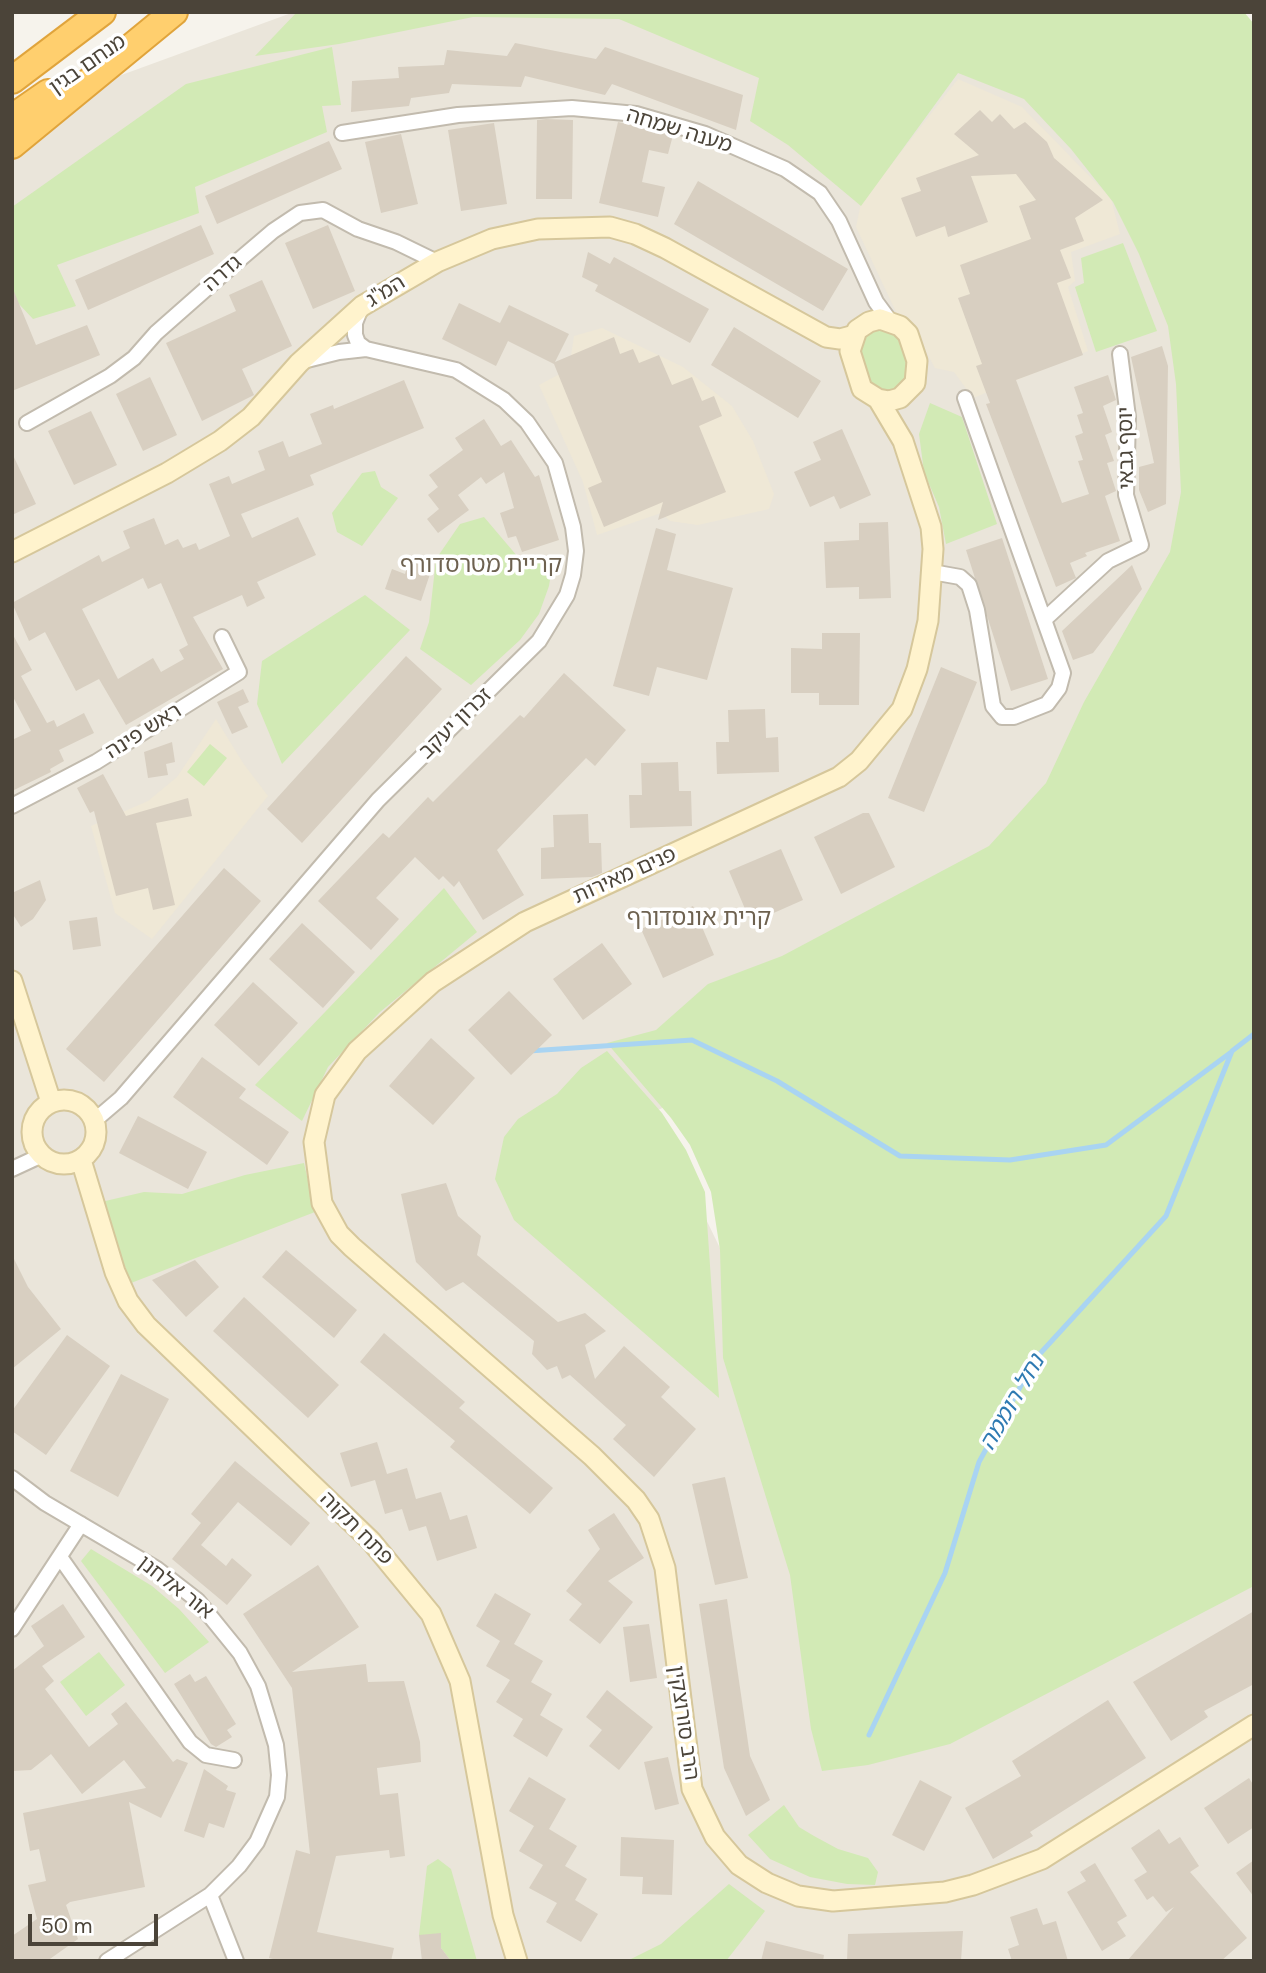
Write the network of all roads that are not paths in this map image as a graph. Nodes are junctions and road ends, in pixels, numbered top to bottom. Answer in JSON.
{"nodes":[{"id":1,"x":102,"y":12,"type":"edge"},
{"id":2,"x":165,"y":12,"type":"edge"},
{"id":3,"x":174,"y":12,"type":"edge"},
{"id":4,"x":12,"y":80,"type":"edge"},
{"id":5,"x":12,"y":118,"type":"edge"},
{"id":6,"x":342,"y":133,"type":"dead end"},
{"id":7,"x":12,"y":145,"type":"edge"},
{"id":8,"x":437,"y":262,"type":"junction"},
{"id":9,"x":867,"y":284,"type":"junction"},
{"id":10,"x":362,"y":306,"type":"junction"},
{"id":11,"x":890,"y":321,"type":"junction"},
{"id":12,"x":807,"y":328,"type":"junction"},
{"id":13,"x":858,"y":331,"type":"junction"},
{"id":14,"x":366,"y":349,"type":"junction"},
{"id":15,"x":1120,"y":354,"type":"dead end"},
{"id":16,"x":299,"y":363,"type":"junction"},
{"id":17,"x":853,"y":367,"type":"junction"},
{"id":18,"x":908,"y":392,"type":"junction"},
{"id":19,"x":965,"y":398,"type":"dead end"},
{"id":20,"x":878,"y":399,"type":"junction"},
{"id":21,"x":27,"y":423,"type":"dead end"},
{"id":22,"x":903,"y":441,"type":"junction"},
{"id":23,"x":12,"y":552,"type":"edge"},
{"id":24,"x":932,"y":572,"type":"junction"},
{"id":25,"x":1045,"y":620,"type":"junction"},
{"id":26,"x":222,"y":637,"type":"dead end"},
{"id":27,"x":12,"y":806,"type":"edge"},
{"id":28,"x":12,"y":981,"type":"edge"},
{"id":29,"x":51,"y":1102,"type":"junction"},
{"id":30,"x":94,"y":1121,"type":"junction"},
{"id":31,"x":40,"y":1156,"type":"junction"},
{"id":32,"x":81,"y":1160,"type":"junction"},
{"id":33,"x":12,"y":1169,"type":"edge"},
{"id":34,"x":318,"y":1186,"type":"joint"},
{"id":35,"x":12,"y":1478,"type":"edge"},
{"id":36,"x":81,"y":1524,"type":"junction"},
{"id":37,"x":60,"y":1557,"type":"junction"},
{"id":38,"x":13,"y":1627,"type":"edge"},
{"id":39,"x":1254,"y":1725,"type":"edge"},
{"id":40,"x":234,"y":1760,"type":"dead end"},
{"id":41,"x":210,"y":1895,"type":"junction"},
{"id":42,"x":107,"y":1961,"type":"edge"},
{"id":43,"x":236,"y":1961,"type":"edge"},
{"id":44,"x":517,"y":1961,"type":"edge"}],
"edges":[{"from":1,"to":4,"type":"highway","name":"מנחם בגין"},
{"from":2,"to":5,"type":"highway","name":"מנחם בגין"},
{"from":3,"to":7,"type":"highway"},
{"from":6,"to":9,"type":"street","name":"מענה שמחה"},
{"from":8,"to":10,"type":"street","name":"המ\"ג"},
{"from":8,"to":12,"type":"street","name":"המ\"ג"},
{"from":8,"to":21,"type":"street","name":"גדרה"},
{"from":9,"to":11,"type":"street","name":"מענה שמחה"},
{"from":9,"to":13,"type":"street","name":"מענה שמחה"},
{"from":10,"to":14,"type":"street"},
{"from":10,"to":16,"type":"street","name":"המ\"ג"},
{"from":11,"to":13,"type":"street"},
{"from":11,"to":18,"type":"street"},
{"from":12,"to":13,"type":"street","name":"המ\"ג"},
{"from":12,"to":17,"type":"street","name":"המ\"ג"},
{"from":13,"to":17,"type":"street"},
{"from":14,"to":16,"type":"street","name":"זכרון יעקב"},
{"from":14,"to":30,"type":"street","name":"זכרון יעקב"},
{"from":15,"to":25,"type":"street","name":"יוסף גבאי"},
{"from":16,"to":23,"type":"street","name":"המ\"ג"},
{"from":17,"to":20,"type":"street"},
{"from":18,"to":20,"type":"street"},
{"from":18,"to":22,"type":"street","name":"פנים מאירות"},
{"from":19,"to":25,"type":"street"},
{"from":20,"to":22,"type":"street","name":"פנים מאירות"},
{"from":22,"to":24,"type":"street","name":"פנים מאירות"},
{"from":24,"to":25,"type":"street"},
{"from":24,"to":34,"type":"street","name":"פנים מאירות"},
{"from":26,"to":27,"type":"street","name":"ראש פינה"},
{"from":28,"to":29,"type":"street"},
{"from":29,"to":30,"type":"street"},
{"from":29,"to":31,"type":"street"},
{"from":30,"to":32,"type":"street"},
{"from":31,"to":32,"type":"street"},
{"from":31,"to":33,"type":"street"},
{"from":32,"to":44,"type":"street","name":"פתח תקוה"},
{"from":34,"to":39,"type":"street","name":"הרב סורוצקין"},
{"from":35,"to":36,"type":"street","name":"אור אלחנן"},
{"from":36,"to":37,"type":"street"},
{"from":36,"to":41,"type":"street","name":"אור אלחנן"},
{"from":37,"to":38,"type":"street"},
{"from":37,"to":40,"type":"street"},
{"from":41,"to":42,"type":"street","name":"אור אלחנן"},
{"from":41,"to":43,"type":"street"}]}
